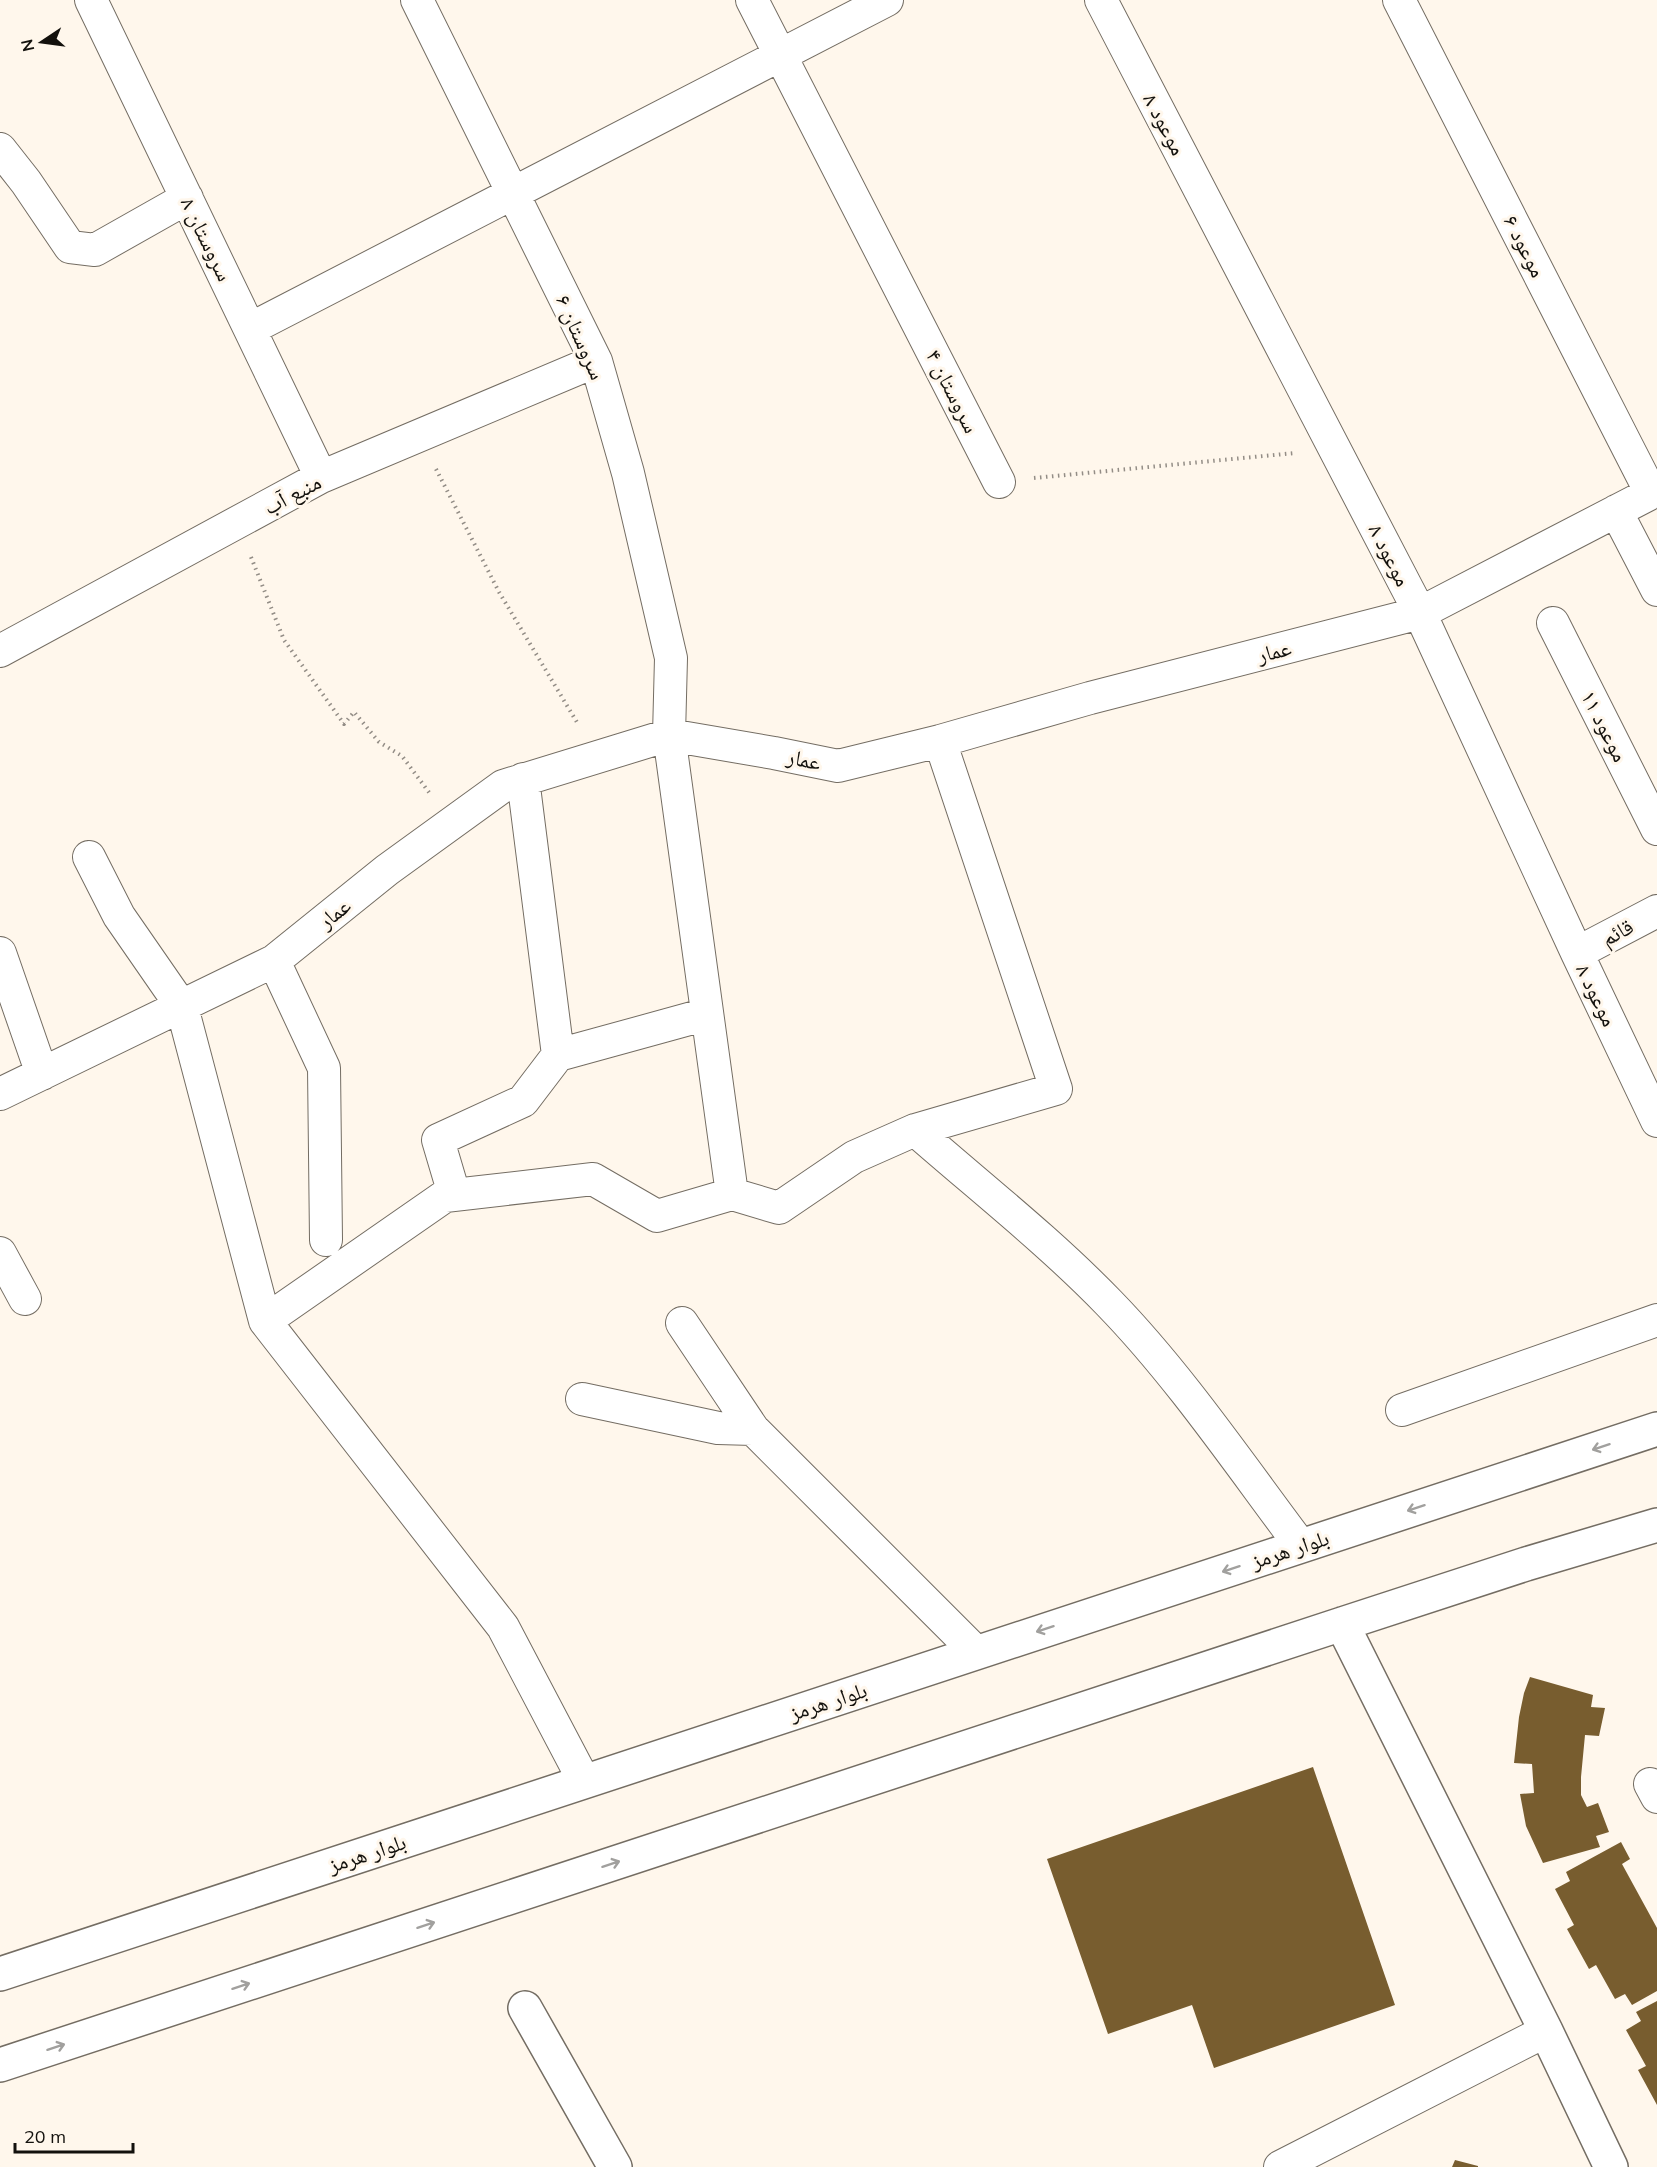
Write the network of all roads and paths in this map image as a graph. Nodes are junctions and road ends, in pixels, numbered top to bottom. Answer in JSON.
{"nodes":[{"id":1,"x":92,"y":0,"type":"edge"},
{"id":2,"x":417,"y":0,"type":"edge"},
{"id":3,"x":752,"y":0,"type":"edge"},
{"id":4,"x":886,"y":0,"type":"edge"},
{"id":5,"x":1101,"y":0,"type":"edge"},
{"id":6,"x":1399,"y":0,"type":"edge"},
{"id":7,"x":780,"y":55,"type":"junction"},
{"id":8,"x":0,"y":149,"type":"edge"},
{"id":9,"x":513,"y":193,"type":"junction"},
{"id":10,"x":187,"y":198,"type":"junction"},
{"id":11,"x":250,"y":328,"type":"junction"},
{"id":12,"x":596,"y":361,"type":"junction"},
{"id":13,"x":419,"y":436,"type":"junction"},
{"id":14,"x":1335,"y":449,"type":"junction"},
{"id":15,"x":321,"y":477,"type":"junction"},
{"id":16,"x":999,"y":482,"type":"joint"},
{"id":17,"x":1654,"y":491,"type":"edge"},
{"id":18,"x":1616,"y":511,"type":"junction"},
{"id":19,"x":237,"y":523,"type":"junction"},
{"id":20,"x":1657,"y":590,"type":"edge"},
{"id":21,"x":1420,"y":613,"type":"junction"},
{"id":22,"x":1553,"y":623,"type":"dead end"},
{"id":23,"x":0,"y":651,"type":"edge"},
{"id":24,"x":669,"y":735,"type":"junction"},
{"id":25,"x":940,"y":741,"type":"junction"},
{"id":26,"x":598,"y":757,"type":"junction"},
{"id":27,"x":523,"y":779,"type":"junction"},
{"id":28,"x":452,"y":823,"type":"junction"},
{"id":29,"x":1657,"y":829,"type":"edge"},
{"id":30,"x":89,"y":857,"type":"dead end"},
{"id":31,"x":1657,"y":911,"type":"edge"},
{"id":32,"x":0,"y":953,"type":"edge"},
{"id":33,"x":1577,"y":953,"type":"junction"},
{"id":34,"x":274,"y":962,"type":"junction"},
{"id":35,"x":182,"y":1007,"type":"junction"},
{"id":36,"x":706,"y":1014,"type":"junction"},
{"id":37,"x":558,"y":1055,"type":"junction"},
{"id":38,"x":42,"y":1074,"type":"junction"},
{"id":39,"x":0,"y":1094,"type":"edge"},
{"id":40,"x":1657,"y":1121,"type":"edge"},
{"id":41,"x":915,"y":1130,"type":"junction"},
{"id":42,"x":454,"y":1194,"type":"junction"},
{"id":43,"x":732,"y":1194,"type":"junction"},
{"id":44,"x":326,"y":1240,"type":"dead end"},
{"id":45,"x":0,"y":1253,"type":"edge"},
{"id":46,"x":25,"y":1299,"type":"dead end"},
{"id":47,"x":1657,"y":1320,"type":"edge"},
{"id":48,"x":265,"y":1321,"type":"junction"},
{"id":49,"x":682,"y":1323,"type":"dead end"},
{"id":50,"x":582,"y":1399,"type":"dead end"},
{"id":51,"x":1402,"y":1410,"type":"dead end"},
{"id":52,"x":753,"y":1429,"type":"junction"},
{"id":53,"x":1657,"y":1429,"type":"edge"},
{"id":54,"x":1657,"y":1525,"type":"edge"},
{"id":55,"x":1301,"y":1546,"type":"junction"},
{"id":56,"x":1342,"y":1624,"type":"junction"},
{"id":57,"x":976,"y":1652,"type":"junction"},
{"id":58,"x":584,"y":1781,"type":"junction"},
{"id":59,"x":0,"y":1974,"type":"edge"},
{"id":60,"x":525,"y":2008,"type":"dead end"},
{"id":61,"x":1546,"y":2031,"type":"junction"},
{"id":62,"x":0,"y":2065,"type":"edge"},
{"id":63,"x":615,"y":2167,"type":"edge"},
{"id":64,"x":1280,"y":2167,"type":"edge"},
{"id":65,"x":1611,"y":2167,"type":"edge"}],
"edges":[{"from":1,"to":10,"type":"street","name":"سروستان ۸"},
{"from":2,"to":9,"type":"street","name":"سروستان ۶"},
{"from":3,"to":7,"type":"street","name":"سروستان ۴"},
{"from":4,"to":7,"type":"street"},
{"from":5,"to":14,"type":"street","name":"موعود ۸"},
{"from":6,"to":17,"type":"street","name":"موعود ۶"},
{"from":7,"to":9,"type":"street"},
{"from":7,"to":16,"type":"street","name":"سروستان ۴"},
{"from":8,"to":10,"type":"street"},
{"from":9,"to":11,"type":"street"},
{"from":9,"to":12,"type":"street","name":"سروستان ۶"},
{"from":10,"to":11,"type":"street","name":"سروستان ۸"},
{"from":11,"to":15,"type":"street","name":"سروستان ۸"},
{"from":12,"to":13,"type":"street","name":"منبع آب"},
{"from":12,"to":24,"type":"street","name":"سروستان ۶"},
{"from":13,"to":15,"type":"street","name":"منبع آب"},
{"from":13,"to":26,"type":"path"},
{"from":14,"to":16,"type":"path"},
{"from":14,"to":21,"type":"street","name":"موعود ۸"},
{"from":15,"to":19,"type":"street","name":"منبع آب"},
{"from":17,"to":18,"type":"street","name":"عمار"},
{"from":18,"to":20,"type":"street"},
{"from":18,"to":21,"type":"street","name":"عمار"},
{"from":19,"to":23,"type":"street","name":"منبع آب"},
{"from":19,"to":28,"type":"path"},
{"from":21,"to":25,"type":"street","name":"عمار"},
{"from":21,"to":33,"type":"street","name":"موعود ۸"},
{"from":22,"to":29,"type":"street","name":"موعود ۱۱"},
{"from":24,"to":25,"type":"street","name":"عمار"},
{"from":24,"to":26,"type":"street","name":"عمار"},
{"from":24,"to":36,"type":"street","name":"سروستان ۶"},
{"from":25,"to":41,"type":"street"},
{"from":26,"to":27,"type":"street","name":"عمار"},
{"from":27,"to":28,"type":"street","name":"عمار"},
{"from":27,"to":37,"type":"street"},
{"from":28,"to":34,"type":"street","name":"عمار"},
{"from":30,"to":35,"type":"street"},
{"from":31,"to":33,"type":"street","name":"قائم"},
{"from":32,"to":38,"type":"street"},
{"from":33,"to":40,"type":"street","name":"موعود ۸"},
{"from":34,"to":35,"type":"street","name":"عمار"},
{"from":34,"to":44,"type":"street"},
{"from":35,"to":38,"type":"street","name":"عمار"},
{"from":35,"to":48,"type":"street"},
{"from":36,"to":37,"type":"street"},
{"from":36,"to":43,"type":"street","name":"سروستان ۶"},
{"from":37,"to":42,"type":"street"},
{"from":38,"to":39,"type":"street","name":"عمار"},
{"from":41,"to":43,"type":"street"},
{"from":41,"to":55,"type":"street"},
{"from":42,"to":43,"type":"street"},
{"from":42,"to":48,"type":"street"},
{"from":45,"to":46,"type":"street"},
{"from":47,"to":51,"type":"street"},
{"from":48,"to":58,"type":"street"},
{"from":49,"to":52,"type":"street"},
{"from":50,"to":52,"type":"street"},
{"from":52,"to":57,"type":"street"},
{"from":53,"to":55,"type":"main road","name":"بلوار هرمز","one_way":true},
{"from":54,"to":56,"type":"main road"},
{"from":55,"to":57,"type":"main road","name":"بلوار هرمز","one_way":true},
{"from":56,"to":61,"type":"main road"},
{"from":62,"to":56,"type":"main road","one_way":true},
{"from":57,"to":58,"type":"main road","name":"بلوار هرمز"},
{"from":58,"to":59,"type":"main road","name":"بلوار هرمز"},
{"from":60,"to":63,"type":"main road"},
{"from":61,"to":64,"type":"street"},
{"from":61,"to":65,"type":"main road"}]}
